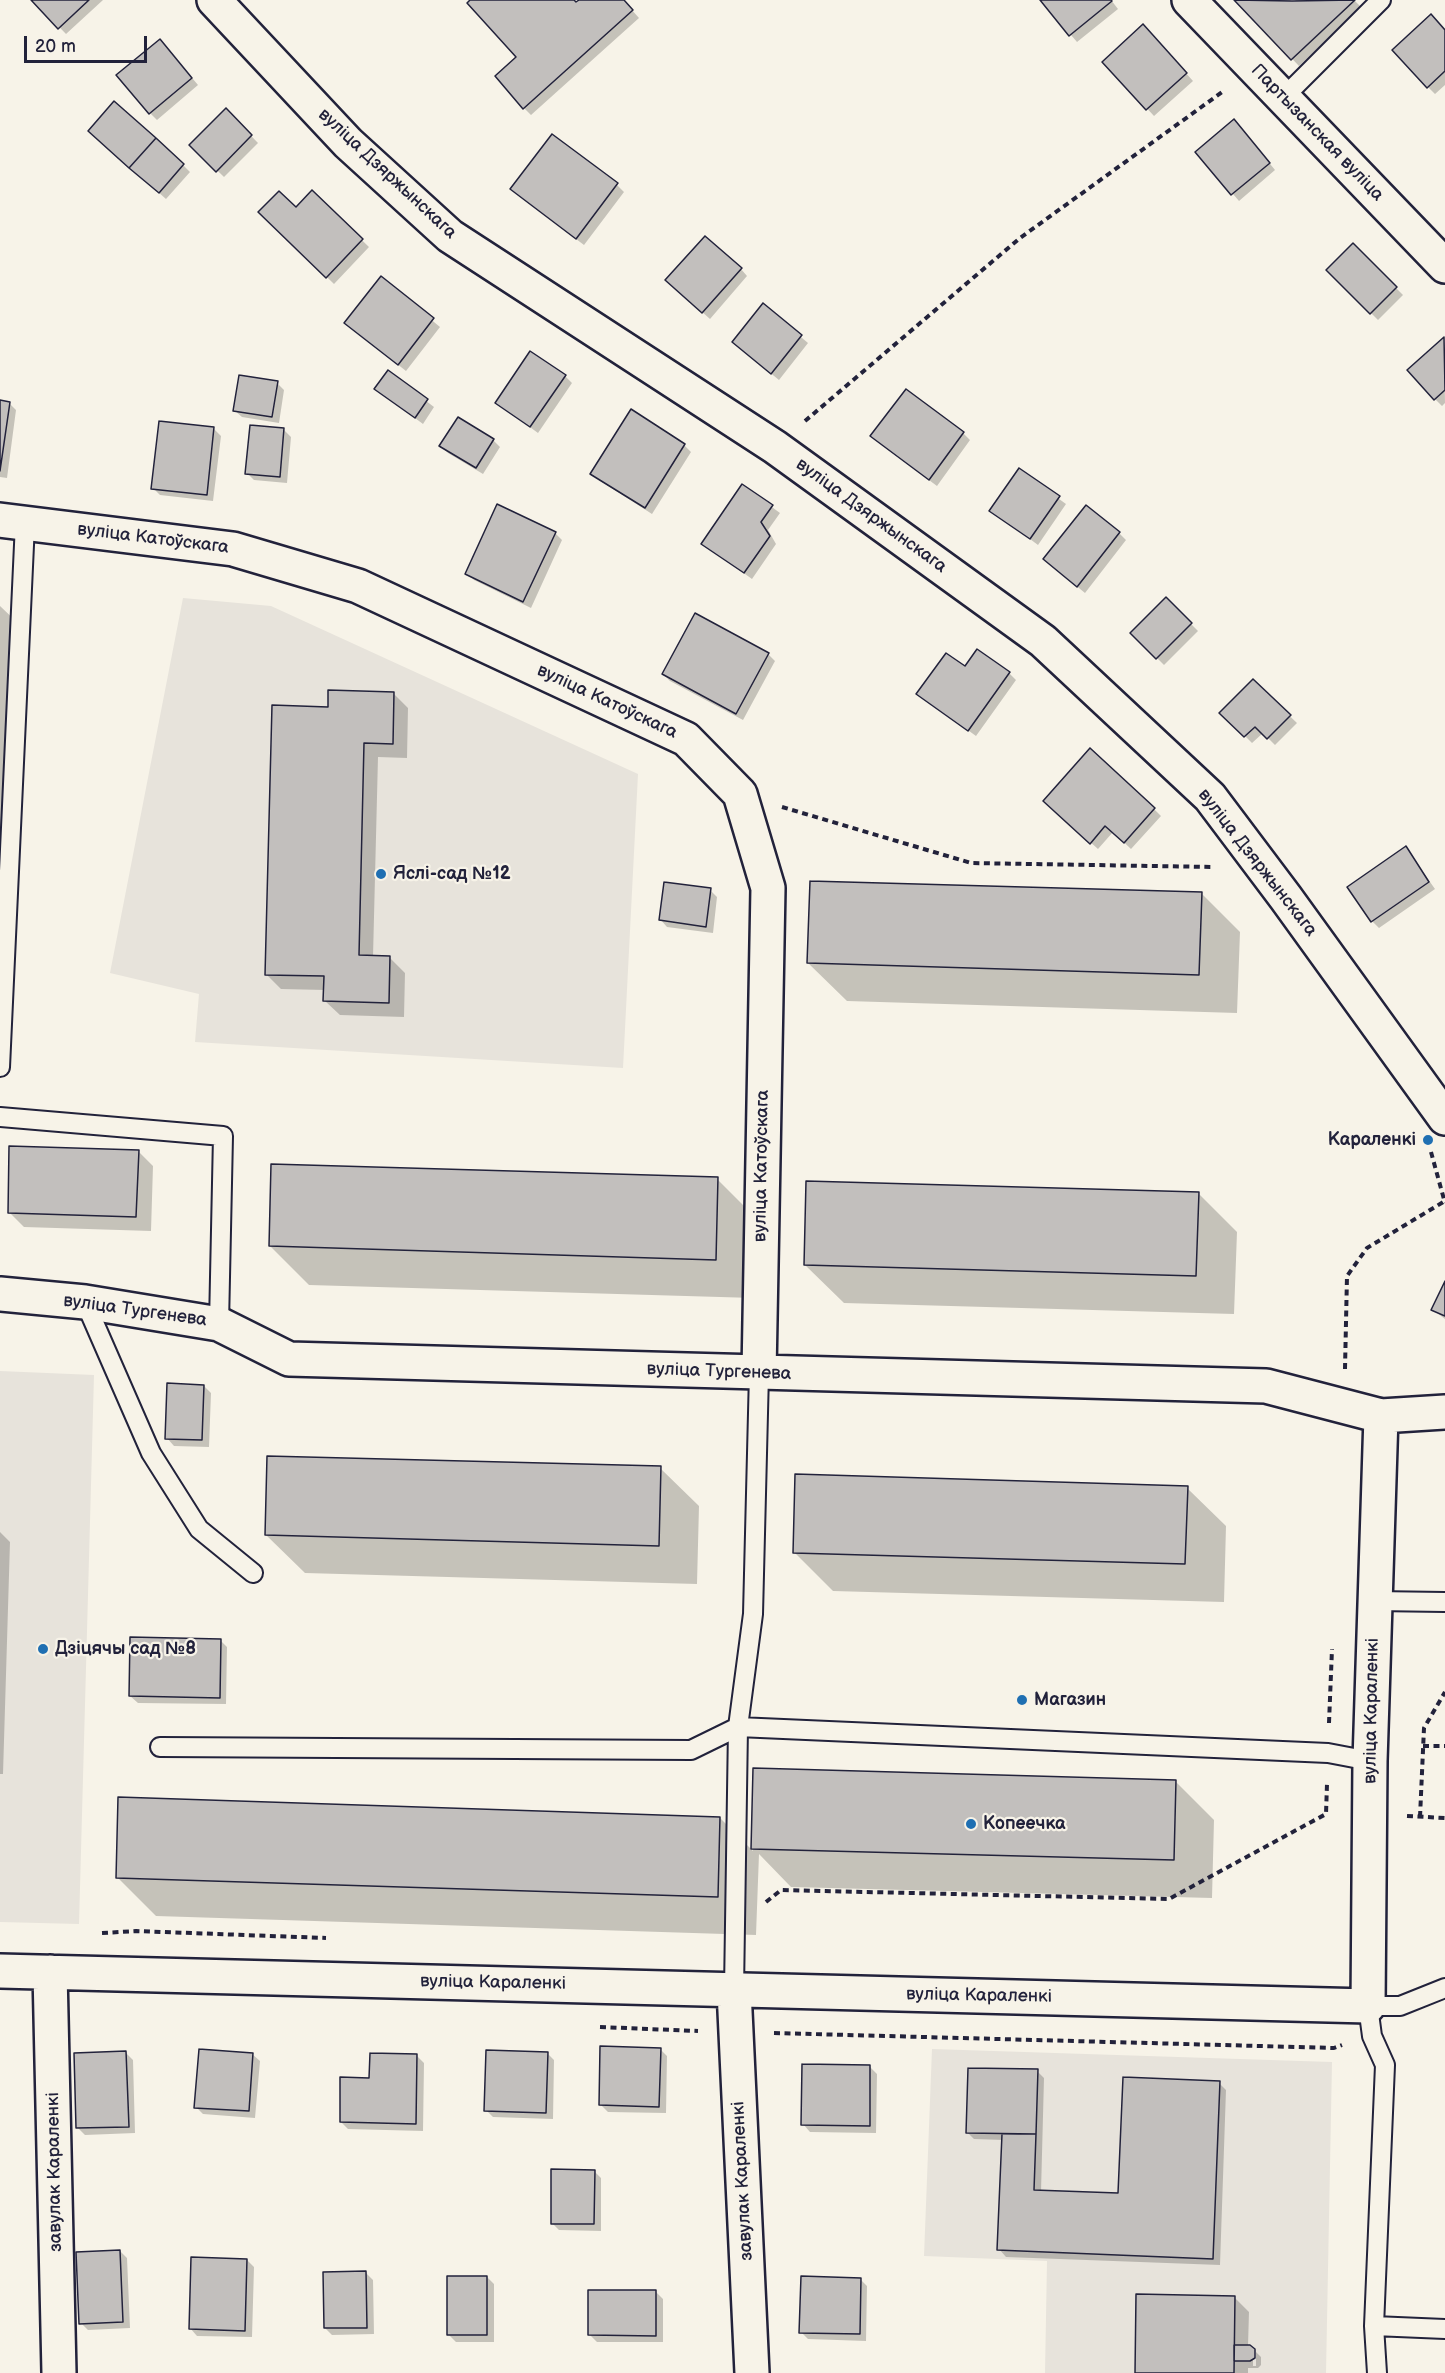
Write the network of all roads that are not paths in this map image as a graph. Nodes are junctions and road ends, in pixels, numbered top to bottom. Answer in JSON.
{"nodes":[{"id":1,"x":214,"y":0,"type":"edge"},
{"id":2,"x":1189,"y":0,"type":"edge"},
{"id":3,"x":1381,"y":0,"type":"edge"},
{"id":4,"x":1283,"y":98,"type":"junction"},
{"id":5,"x":1445,"y":266,"type":"edge"},
{"id":6,"x":13,"y":522,"type":"edge"},
{"id":7,"x":0,"y":1067,"type":"edge"},
{"id":8,"x":0,"y":1117,"type":"edge"},
{"id":9,"x":1445,"y":1118,"type":"edge"},
{"id":10,"x":0,"y":1294,"type":"edge"},
{"id":11,"x":85,"y":1302,"type":"junction"},
{"id":12,"x":219,"y":1324,"type":"junction"},
{"id":13,"x":759,"y":1373,"type":"junction"},
{"id":14,"x":1445,"y":1412,"type":"edge"},
{"id":15,"x":1381,"y":1416,"type":"junction"},
{"id":16,"x":253,"y":1573,"type":"dead end"},
{"id":17,"x":1374,"y":1601,"type":"junction"},
{"id":18,"x":1445,"y":1602,"type":"edge"},
{"id":19,"x":738,"y":1727,"type":"junction"},
{"id":20,"x":160,"y":1747,"type":"dead end"},
{"id":21,"x":1370,"y":1761,"type":"junction"},
{"id":22,"x":0,"y":1971,"type":"edge"},
{"id":23,"x":50,"y":1972,"type":"junction"},
{"id":24,"x":1445,"y":1988,"type":"edge"},
{"id":25,"x":734,"y":1990,"type":"junction"},
{"id":26,"x":1368,"y":2006,"type":"junction"},
{"id":27,"x":1374,"y":2326,"type":"junction"},
{"id":28,"x":1445,"y":2329,"type":"edge"},
{"id":29,"x":59,"y":2373,"type":"edge"},
{"id":30,"x":752,"y":2373,"type":"edge"},
{"id":31,"x":1377,"y":2373,"type":"edge"}],
"edges":[{"from":1,"to":9,"type":"street","name":"вуліца Дзяржынскага"},
{"from":2,"to":4,"type":"street","name":"Партызанская вуліца"},
{"from":3,"to":4,"type":"lane"},
{"from":4,"to":5,"type":"street","name":"Партызанская вуліца"},
{"from":6,"to":7,"type":"lane"},
{"from":6,"to":13,"type":"street","name":"вуліца Катоўскага"},
{"from":8,"to":12,"type":"lane"},
{"from":10,"to":11,"type":"street","name":"вуліца Тургенева"},
{"from":11,"to":12,"type":"street","name":"вуліца Тургенева"},
{"from":11,"to":16,"type":"lane"},
{"from":12,"to":13,"type":"street","name":"вуліца Тургенева"},
{"from":13,"to":15,"type":"street","name":"вуліца Тургенева"},
{"from":13,"to":19,"type":"lane"},
{"from":14,"to":15,"type":"street","name":"вуліца Тургенева"},
{"from":15,"to":17,"type":"street","name":"вуліца Караленкі"},
{"from":17,"to":18,"type":"lane"},
{"from":17,"to":21,"type":"street","name":"вуліца Караленкі"},
{"from":19,"to":20,"type":"lane"},
{"from":19,"to":21,"type":"lane"},
{"from":19,"to":25,"type":"lane"},
{"from":21,"to":26,"type":"street","name":"вуліца Караленкі"},
{"from":22,"to":23,"type":"street","name":"вуліца Караленкі"},
{"from":23,"to":25,"type":"street","name":"вуліца Караленкі"},
{"from":23,"to":29,"type":"street","name":"завулак Караленкі"},
{"from":24,"to":26,"type":"lane"},
{"from":25,"to":26,"type":"street","name":"вуліца Караленкі"},
{"from":25,"to":30,"type":"street","name":"завулак Караленкі"},
{"from":26,"to":27,"type":"lane"},
{"from":27,"to":28,"type":"lane"},
{"from":27,"to":31,"type":"lane"}]}
